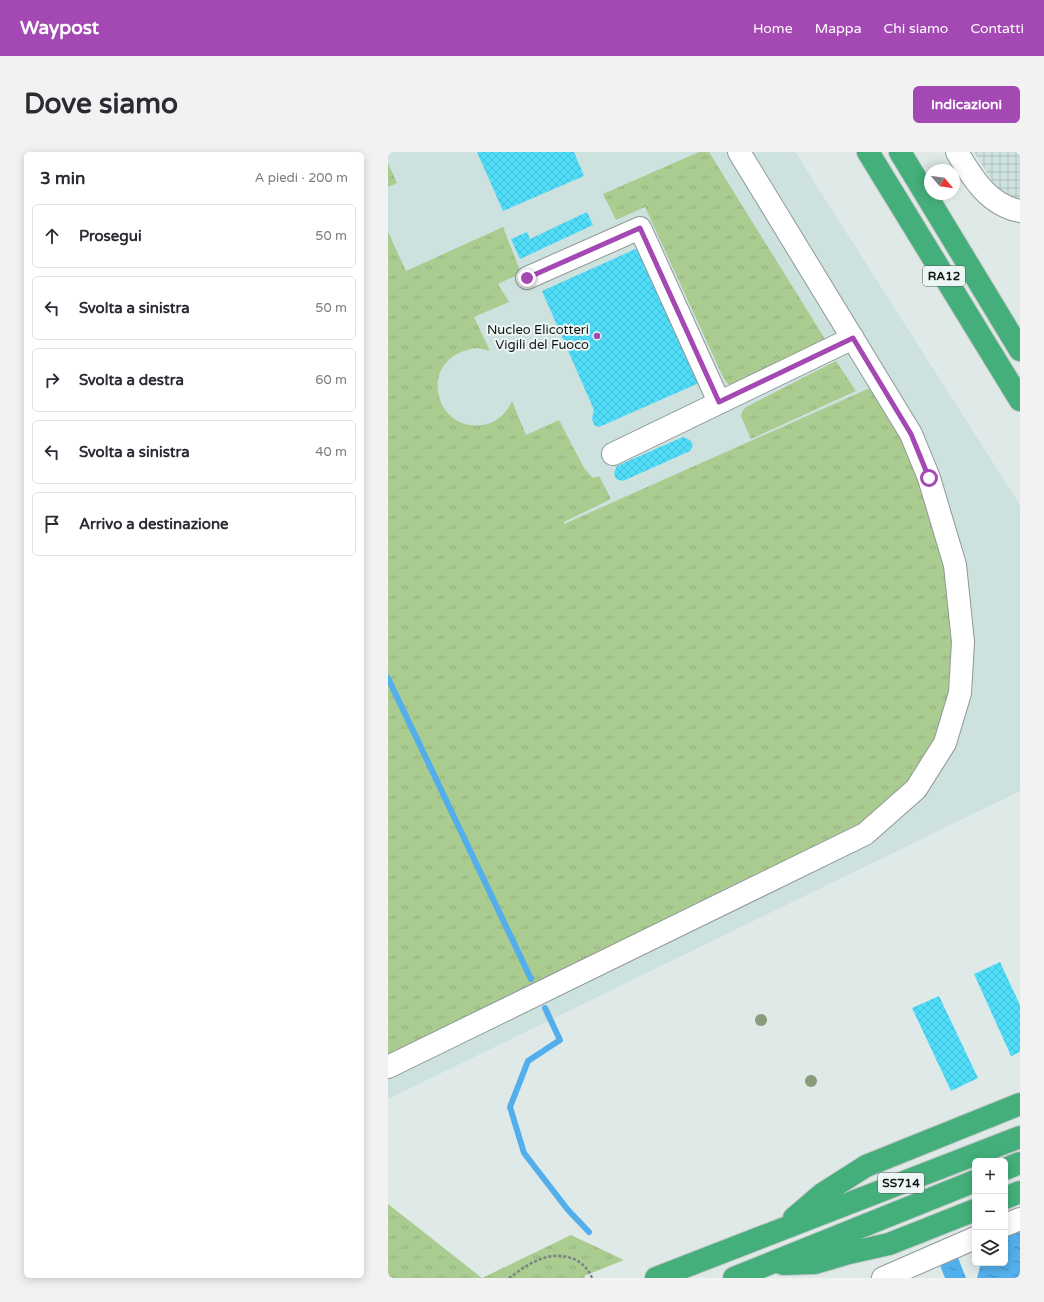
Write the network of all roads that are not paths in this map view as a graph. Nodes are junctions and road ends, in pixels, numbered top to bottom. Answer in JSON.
{"nodes":[{"id":1,"x":739,"y":152,"type":"edge"},
{"id":2,"x":868,"y":152,"type":"edge"},
{"id":3,"x":900,"y":152,"type":"edge"},
{"id":4,"x":957,"y":152,"type":"edge"},
{"id":5,"x":1020,"y":211,"type":"edge"},
{"id":6,"x":527,"y":278,"type":"dead end"},
{"id":7,"x":853,"y":338,"type":"junction"},
{"id":8,"x":1020,"y":350,"type":"edge"},
{"id":9,"x":1020,"y":400,"type":"edge"},
{"id":10,"x":719,"y":402,"type":"junction"},
{"id":11,"x":613,"y":454,"type":"dead end"},
{"id":12,"x":388,"y":1067,"type":"edge"},
{"id":13,"x":1020,"y":1104,"type":"edge"},
{"id":14,"x":1020,"y":1137,"type":"edge"},
{"id":15,"x":1020,"y":1163,"type":"edge"},
{"id":16,"x":1008,"y":1168,"type":"edge"},
{"id":17,"x":972,"y":1182,"type":"edge"},
{"id":18,"x":1020,"y":1192,"type":"edge"},
{"id":19,"x":1008,"y":1197,"type":"edge"},
{"id":20,"x":972,"y":1211,"type":"edge"},
{"id":21,"x":1020,"y":1219,"type":"edge"},
{"id":22,"x":1008,"y":1224,"type":"edge"},
{"id":23,"x":782,"y":1228,"type":"junction"},
{"id":24,"x":972,"y":1239,"type":"edge"},
{"id":25,"x":770,"y":1264,"type":"junction"},
{"id":26,"x":656,"y":1278,"type":"edge"},
{"id":27,"x":734,"y":1278,"type":"edge"},
{"id":28,"x":883,"y":1278,"type":"edge"}],
"edges":[{"from":1,"to":7,"type":"street"},
{"from":2,"to":9,"type":"highway","number":"RA12"},
{"from":3,"to":8,"type":"highway","number":"RA12"},
{"from":4,"to":5,"type":"street"},
{"from":6,"to":10,"type":"street"},
{"from":7,"to":10,"type":"street"},
{"from":7,"to":12,"type":"street"},
{"from":10,"to":11,"type":"street"},
{"from":13,"to":23,"type":"highway"},
{"from":14,"to":23,"type":"highway","number":"SS714"},
{"from":15,"to":16,"type":"highway"},
{"from":17,"to":25,"type":"highway","number":"SS714"},
{"from":18,"to":19,"type":"highway"},
{"from":20,"to":25,"type":"highway"},
{"from":21,"to":22,"type":"street"},
{"from":23,"to":26,"type":"highway","number":"SS714"},
{"from":24,"to":28,"type":"street"},
{"from":25,"to":27,"type":"highway","number":"SS714"}]}
